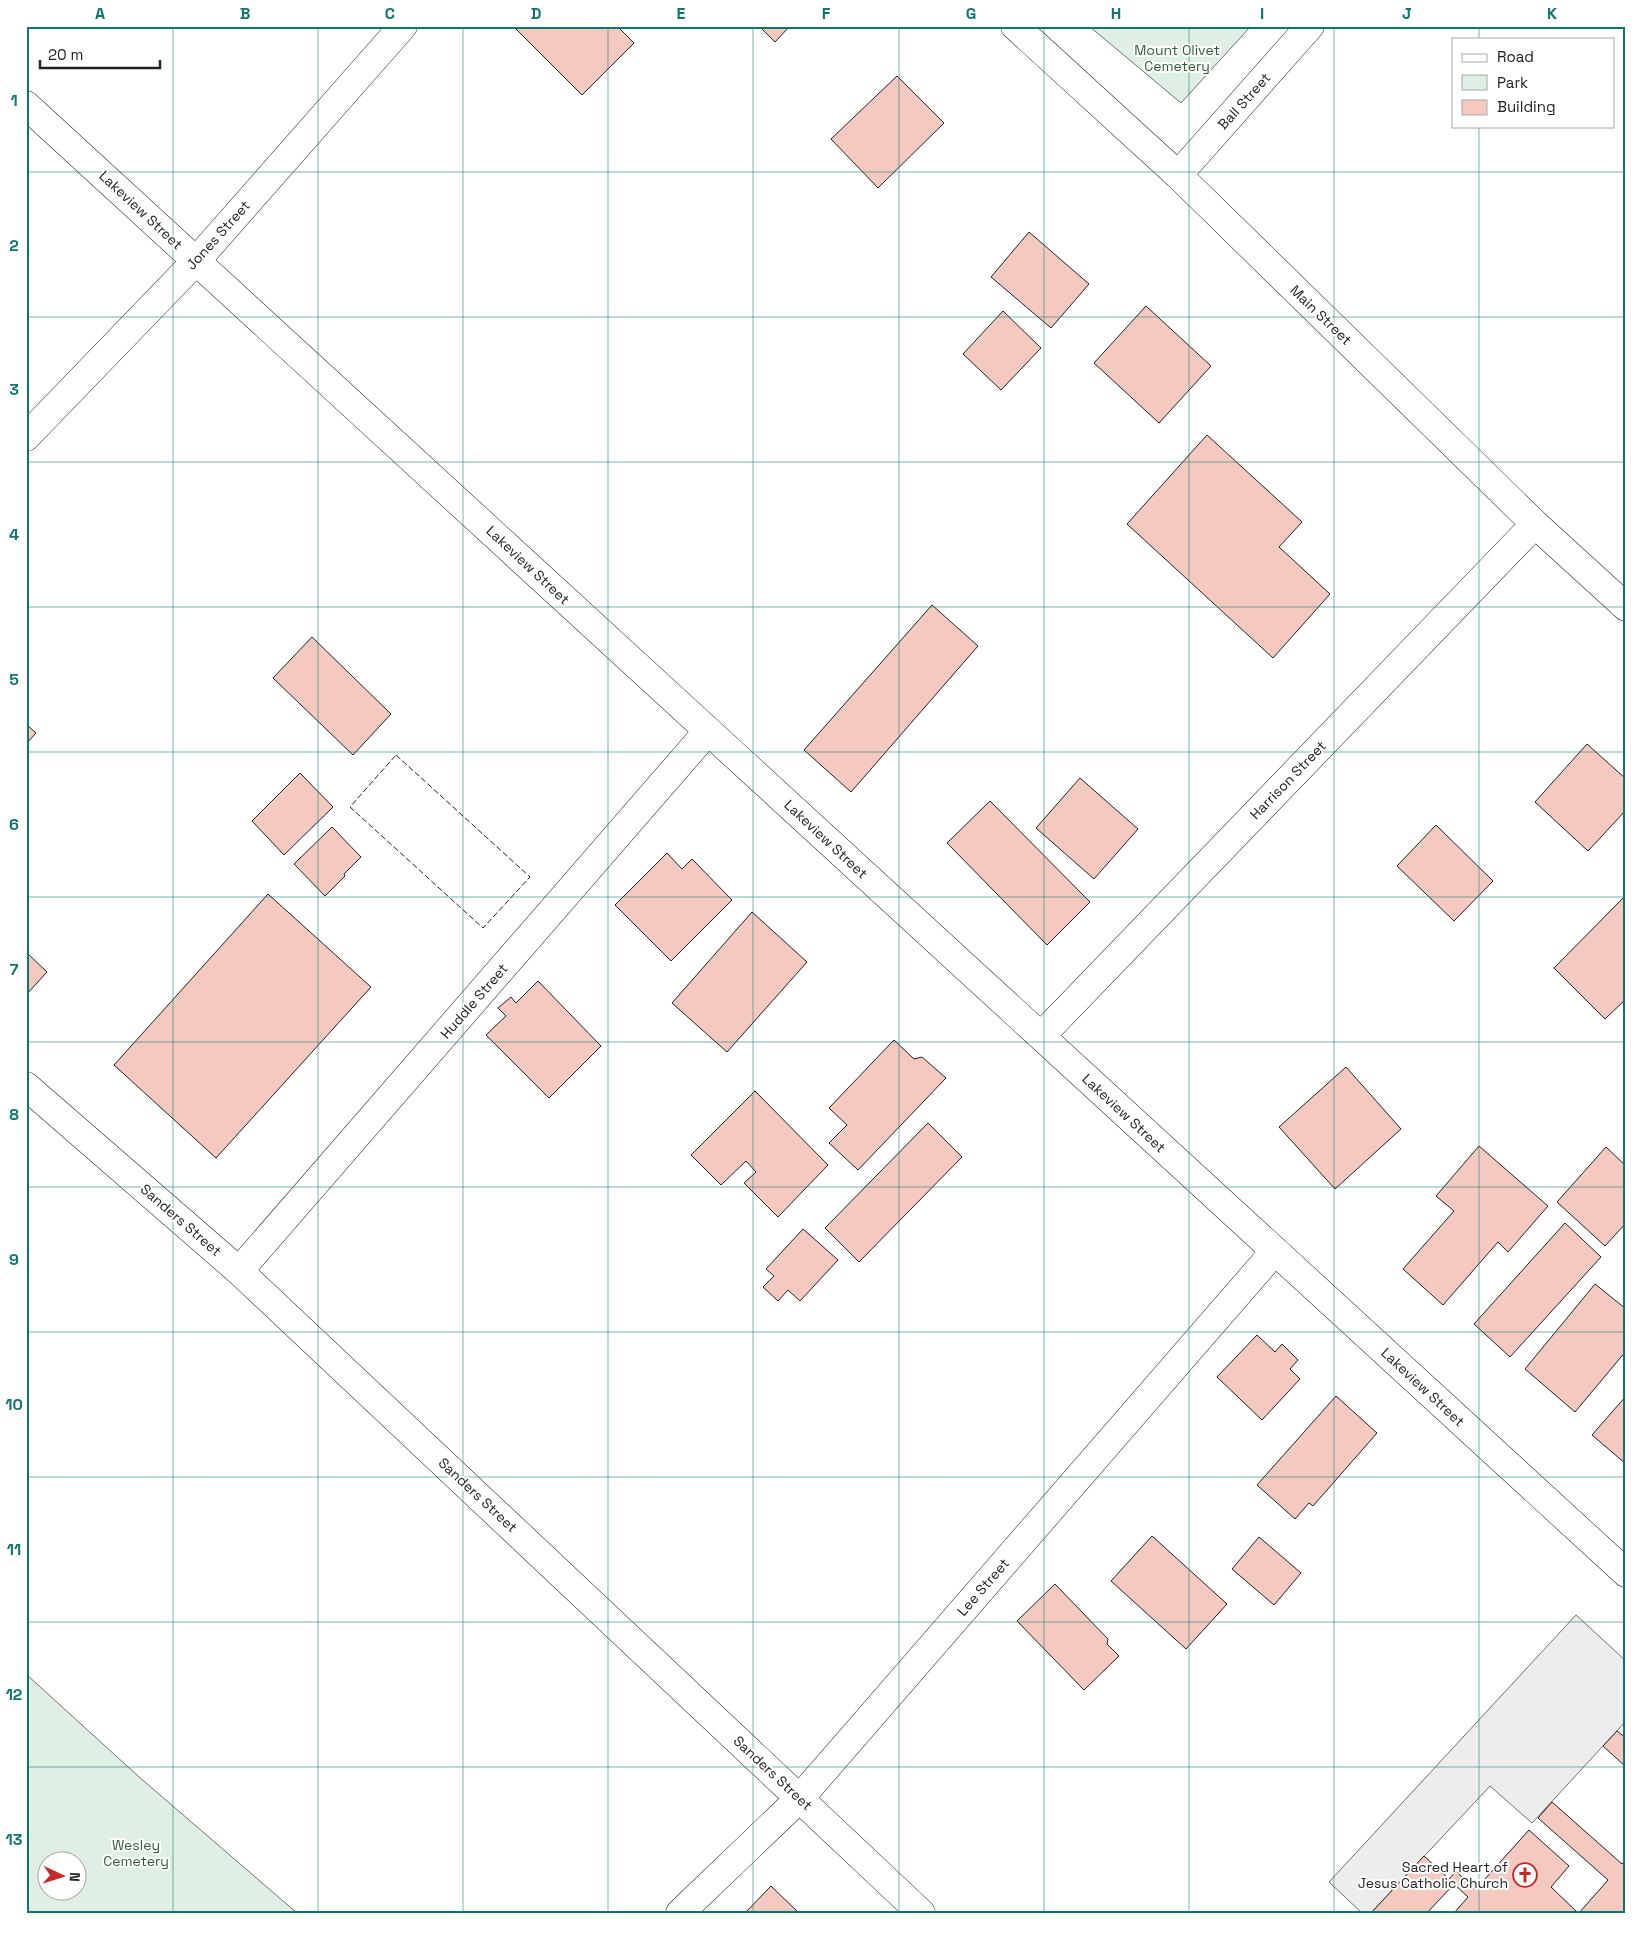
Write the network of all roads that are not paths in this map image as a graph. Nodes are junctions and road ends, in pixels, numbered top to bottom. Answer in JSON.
{"nodes":[{"id":1,"x":403,"y":26,"type":"edge"},
{"id":2,"x":1015,"y":26,"type":"edge"},
{"id":3,"x":1310,"y":26,"type":"edge"},
{"id":4,"x":26,"y":105,"type":"edge"},
{"id":5,"x":1178,"y":175,"type":"junction"},
{"id":6,"x":196,"y":260,"type":"junction"},
{"id":7,"x":26,"y":437,"type":"edge"},
{"id":8,"x":1535,"y":524,"type":"junction"},
{"id":9,"x":1626,"y":607,"type":"edge"},
{"id":10,"x":708,"y":731,"type":"junction"},
{"id":11,"x":1041,"y":1036,"type":"junction"},
{"id":12,"x":26,"y":1086,"type":"edge"},
{"id":13,"x":1275,"y":1251,"type":"junction"},
{"id":14,"x":239,"y":1271,"type":"junction"},
{"id":15,"x":1626,"y":1573,"type":"edge"},
{"id":16,"x":800,"y":1798,"type":"junction"},
{"id":17,"x":680,"y":1913,"type":"edge"},
{"id":18,"x":921,"y":1913,"type":"edge"}],
"edges":[{"from":1,"to":6,"type":"street","name":"Jones Street"},
{"from":2,"to":5,"type":"street","name":"Main Street"},
{"from":3,"to":5,"type":"street","name":"Ball Street"},
{"from":4,"to":6,"type":"street","name":"Lakeview Street"},
{"from":5,"to":8,"type":"street","name":"Main Street"},
{"from":6,"to":7,"type":"street","name":"Jones Street"},
{"from":6,"to":10,"type":"street","name":"Lakeview Street"},
{"from":8,"to":9,"type":"street","name":"Main Street"},
{"from":8,"to":11,"type":"street","name":"Harrison Street"},
{"from":10,"to":11,"type":"street","name":"Lakeview Street"},
{"from":10,"to":14,"type":"street","name":"Huddle Street"},
{"from":11,"to":13,"type":"street","name":"Lakeview Street"},
{"from":12,"to":14,"type":"street","name":"Sanders Street"},
{"from":13,"to":15,"type":"street","name":"Lakeview Street"},
{"from":13,"to":16,"type":"street","name":"Lee Street"},
{"from":14,"to":16,"type":"street","name":"Sanders Street"},
{"from":16,"to":17,"type":"street","name":"Lee Street"},
{"from":16,"to":18,"type":"street","name":"Sanders Street"}]}
